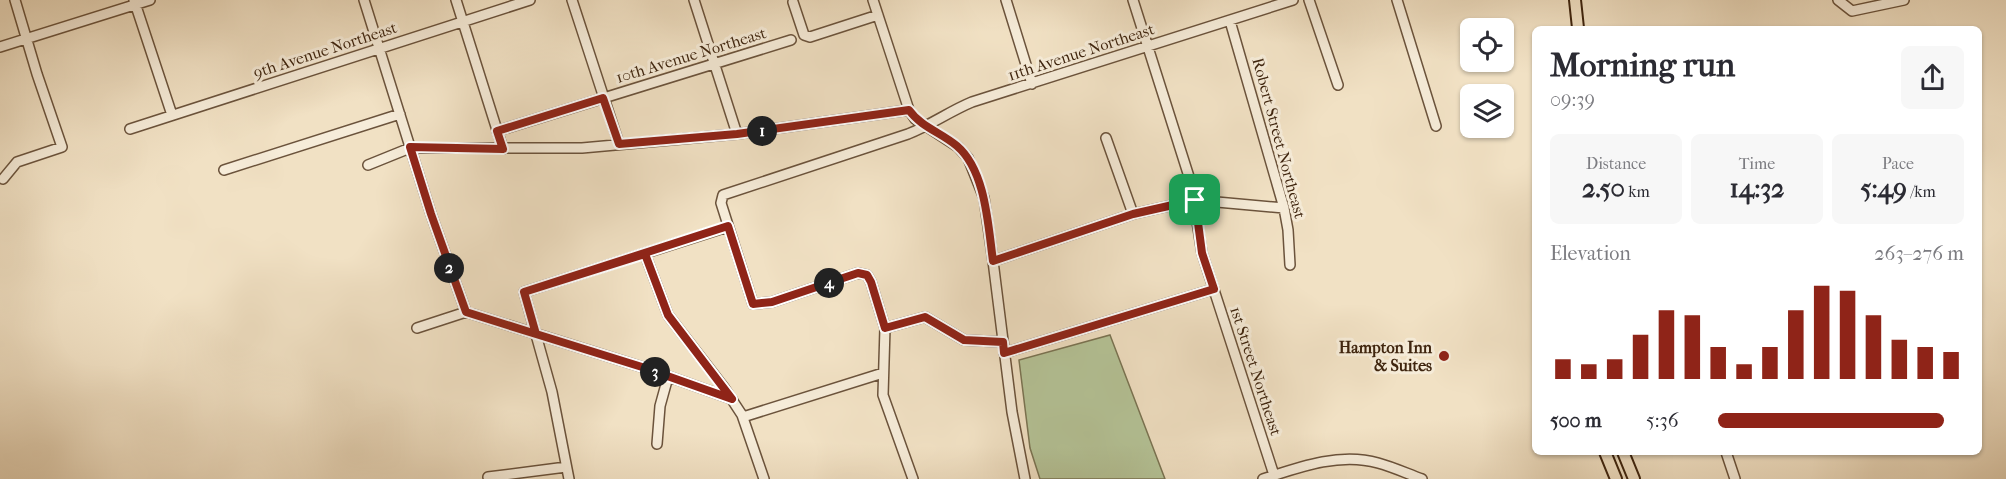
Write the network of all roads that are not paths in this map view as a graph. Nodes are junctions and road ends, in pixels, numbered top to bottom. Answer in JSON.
{"nodes":[{"id":1,"x":15,"y":0,"type":"edge"},
{"id":2,"x":150,"y":0,"type":"edge"},
{"id":3,"x":364,"y":0,"type":"edge"},
{"id":4,"x":456,"y":0,"type":"edge"},
{"id":5,"x":530,"y":0,"type":"edge"},
{"id":6,"x":572,"y":0,"type":"edge"},
{"id":7,"x":694,"y":0,"type":"edge"},
{"id":8,"x":873,"y":0,"type":"edge"},
{"id":9,"x":1006,"y":0,"type":"edge"},
{"id":10,"x":1133,"y":0,"type":"edge"},
{"id":11,"x":1293,"y":0,"type":"edge"},
{"id":12,"x":1309,"y":0,"type":"edge"},
{"id":13,"x":1397,"y":0,"type":"edge"},
{"id":14,"x":1575,"y":0,"type":"edge"},
{"id":15,"x":1838,"y":0,"type":"edge"},
{"id":16,"x":1904,"y":0,"type":"edge"},
{"id":17,"x":134,"y":2,"type":"edge"},
{"id":18,"x":793,"y":2,"type":"dead end"},
{"id":19,"x":1281,"y":2,"type":"edge"},
{"id":20,"x":878,"y":15,"type":"junction"},
{"id":21,"x":463,"y":21,"type":"junction"},
{"id":22,"x":1230,"y":21,"type":"junction"},
{"id":23,"x":1578,"y":26,"type":"edge"},
{"id":24,"x":26,"y":39,"type":"junction"},
{"id":25,"x":791,"y":40,"type":"dead end"},
{"id":26,"x":0,"y":47,"type":"edge"},
{"id":27,"x":1148,"y":47,"type":"junction"},
{"id":28,"x":379,"y":49,"type":"junction"},
{"id":29,"x":714,"y":63,"type":"junction"},
{"id":30,"x":1032,"y":84,"type":"junction"},
{"id":31,"x":1338,"y":85,"type":"dead end"},
{"id":32,"x":603,"y":98,"type":"junction"},
{"id":33,"x":909,"y":110,"type":"junction"},
{"id":34,"x":400,"y":114,"type":"junction"},
{"id":35,"x":171,"y":115,"type":"junction"},
{"id":36,"x":927,"y":126,"type":"junction"},
{"id":37,"x":1436,"y":126,"type":"dead end"},
{"id":38,"x":130,"y":129,"type":"dead end"},
{"id":39,"x":497,"y":131,"type":"junction"},
{"id":40,"x":737,"y":134,"type":"junction"},
{"id":41,"x":1106,"y":138,"type":"dead end"},
{"id":42,"x":619,"y":144,"type":"junction"},
{"id":43,"x":410,"y":147,"type":"junction"},
{"id":44,"x":503,"y":149,"type":"junction"},
{"id":45,"x":368,"y":165,"type":"dead end"},
{"id":46,"x":224,"y":170,"type":"dead end"},
{"id":47,"x":3,"y":179,"type":"dead end"},
{"id":48,"x":1195,"y":200,"type":"junction"},
{"id":49,"x":1284,"y":208,"type":"junction"},
{"id":50,"x":1133,"y":214,"type":"junction"},
{"id":51,"x":728,"y":226,"type":"junction"},
{"id":52,"x":645,"y":254,"type":"junction"},
{"id":53,"x":993,"y":261,"type":"junction"},
{"id":54,"x":1290,"y":265,"type":"dead end"},
{"id":55,"x":1214,"y":289,"type":"junction"},
{"id":56,"x":466,"y":312,"type":"junction"},
{"id":57,"x":417,"y":328,"type":"dead end"},
{"id":58,"x":885,"y":328,"type":"junction"},
{"id":59,"x":536,"y":334,"type":"junction"},
{"id":60,"x":1003,"y":342,"type":"junction"},
{"id":61,"x":1004,"y":353,"type":"junction"},
{"id":62,"x":883,"y":373,"type":"junction"},
{"id":63,"x":668,"y":377,"type":"junction"},
{"id":64,"x":732,"y":399,"type":"junction"},
{"id":65,"x":743,"y":417,"type":"junction"},
{"id":66,"x":657,"y":444,"type":"dead end"},
{"id":67,"x":1606,"y":455,"type":"edge"},
{"id":68,"x":1624,"y":455,"type":"edge"},
{"id":69,"x":1727,"y":455,"type":"edge"},
{"id":70,"x":566,"y":467,"type":"junction"},
{"id":71,"x":1274,"y":475,"type":"junction"},
{"id":72,"x":488,"y":477,"type":"dead end"},
{"id":73,"x":569,"y":479,"type":"edge"},
{"id":74,"x":764,"y":479,"type":"edge"},
{"id":75,"x":913,"y":479,"type":"edge"},
{"id":76,"x":1025,"y":479,"type":"edge"},
{"id":77,"x":1263,"y":479,"type":"edge"},
{"id":78,"x":1422,"y":479,"type":"edge"},
{"id":79,"x":1616,"y":479,"type":"edge"},
{"id":80,"x":1634,"y":479,"type":"edge"},
{"id":81,"x":1735,"y":479,"type":"edge"}],
"edges":[{"from":1,"to":24,"type":"street"},
{"from":2,"to":17,"type":"street"},
{"from":3,"to":28,"type":"street"},
{"from":4,"to":21,"type":"street"},
{"from":5,"to":21,"type":"street","name":"9th Avenue Northeast"},
{"from":6,"to":32,"type":"street"},
{"from":7,"to":29,"type":"street"},
{"from":8,"to":20,"type":"street"},
{"from":9,"to":30,"type":"street"},
{"from":10,"to":27,"type":"street","name":"1st Street Northeast"},
{"from":11,"to":19,"type":"street","name":"11th Avenue Northeast"},
{"from":12,"to":31,"type":"street"},
{"from":13,"to":37,"type":"street"},
{"from":14,"to":23,"type":"main road"},
{"from":15,"to":16,"type":"street"},
{"from":17,"to":24,"type":"street"},
{"from":17,"to":35,"type":"street"},
{"from":18,"to":20,"type":"street"},
{"from":19,"to":22,"type":"street","name":"11th Avenue Northeast"},
{"from":20,"to":33,"type":"street"},
{"from":21,"to":28,"type":"street","name":"9th Avenue Northeast"},
{"from":21,"to":39,"type":"street"},
{"from":22,"to":27,"type":"street","name":"11th Avenue Northeast"},
{"from":22,"to":49,"type":"street","name":"Robert Street Northeast"},
{"from":24,"to":26,"type":"street"},
{"from":24,"to":47,"type":"street"},
{"from":25,"to":29,"type":"street","name":"10th Avenue Northeast"},
{"from":27,"to":30,"type":"street","name":"11th Avenue Northeast"},
{"from":27,"to":48,"type":"street","name":"1st Street Northeast"},
{"from":28,"to":34,"type":"street"},
{"from":28,"to":35,"type":"street","name":"9th Avenue Northeast"},
{"from":29,"to":32,"type":"street","name":"10th Avenue Northeast"},
{"from":29,"to":40,"type":"street"},
{"from":30,"to":36,"type":"street","name":"11th Avenue Northeast"},
{"from":32,"to":39,"type":"street","name":"10th Avenue Northeast"},
{"from":32,"to":42,"type":"street"},
{"from":33,"to":36,"type":"street"},
{"from":33,"to":40,"type":"street"},
{"from":34,"to":43,"type":"street"},
{"from":34,"to":46,"type":"street"},
{"from":35,"to":38,"type":"street","name":"9th Avenue Northeast"},
{"from":36,"to":51,"type":"street","name":"11th Avenue Northeast"},
{"from":36,"to":53,"type":"street"},
{"from":39,"to":44,"type":"street"},
{"from":40,"to":42,"type":"street"},
{"from":41,"to":50,"type":"street"},
{"from":42,"to":44,"type":"street"},
{"from":43,"to":44,"type":"street"},
{"from":43,"to":45,"type":"street"},
{"from":43,"to":56,"type":"street"},
{"from":48,"to":49,"type":"street"},
{"from":48,"to":50,"type":"street"},
{"from":48,"to":55,"type":"street","name":"1st Street Northeast"},
{"from":49,"to":54,"type":"street","name":"Robert Street Northeast"},
{"from":50,"to":53,"type":"street"},
{"from":51,"to":52,"type":"street"},
{"from":51,"to":58,"type":"street"},
{"from":52,"to":59,"type":"street"},
{"from":52,"to":64,"type":"street"},
{"from":53,"to":60,"type":"street"},
{"from":55,"to":61,"type":"street"},
{"from":55,"to":71,"type":"street","name":"1st Street Northeast"},
{"from":56,"to":57,"type":"street"},
{"from":56,"to":59,"type":"street"},
{"from":58,"to":60,"type":"street"},
{"from":58,"to":62,"type":"street"},
{"from":59,"to":63,"type":"street"},
{"from":59,"to":70,"type":"street"},
{"from":60,"to":61,"type":"street"},
{"from":61,"to":76,"type":"street"},
{"from":62,"to":65,"type":"street"},
{"from":62,"to":75,"type":"street"},
{"from":63,"to":64,"type":"street"},
{"from":63,"to":66,"type":"street"},
{"from":64,"to":65,"type":"street"},
{"from":65,"to":74,"type":"street"},
{"from":67,"to":79,"type":"main road"},
{"from":68,"to":80,"type":"main road"},
{"from":69,"to":81,"type":"street"},
{"from":70,"to":72,"type":"street"},
{"from":70,"to":73,"type":"street"},
{"from":71,"to":77,"type":"street"},
{"from":71,"to":78,"type":"street"}]}
